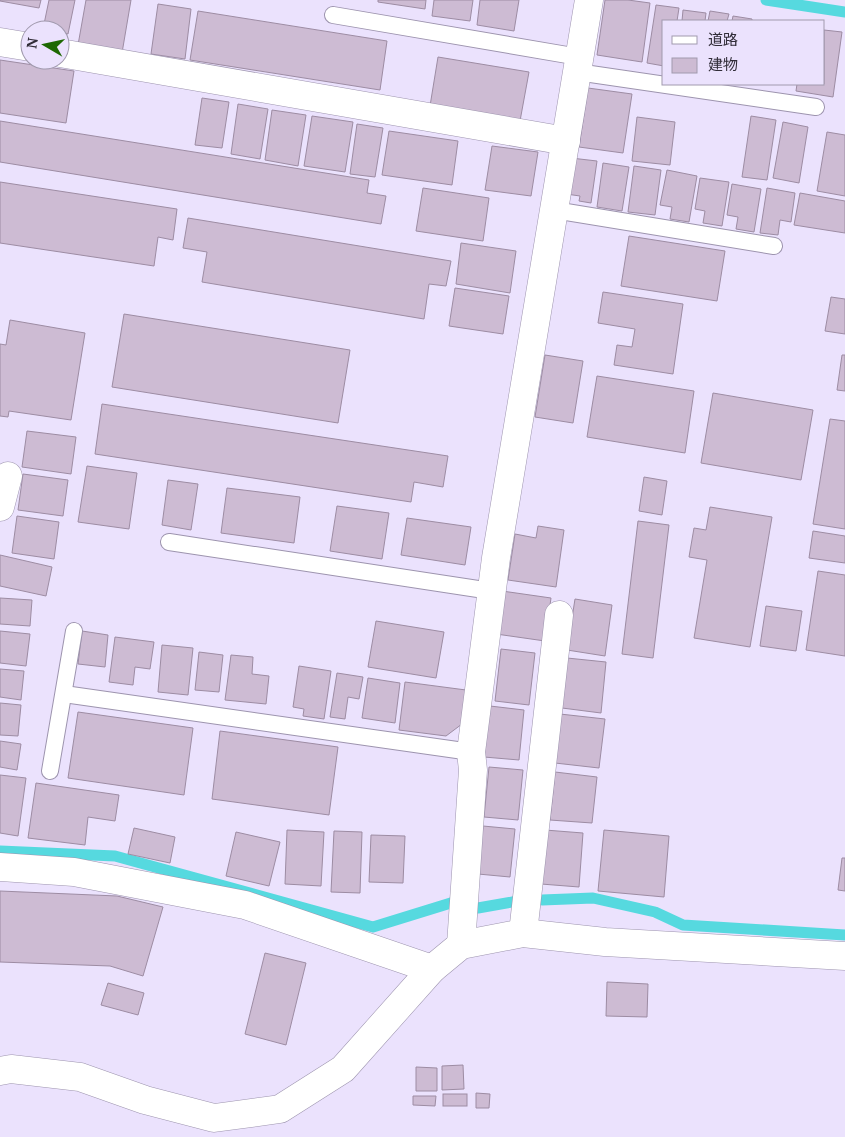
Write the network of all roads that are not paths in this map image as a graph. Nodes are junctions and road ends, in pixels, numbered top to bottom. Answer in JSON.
{"nodes":[{"id":1,"x":589,"y":0,"type":"edge"},
{"id":2,"x":333,"y":15,"type":"dead end"},
{"id":3,"x":0,"y":42,"type":"edge"},
{"id":4,"x":20,"y":45,"type":"edge"},
{"id":5,"x":70,"y":54,"type":"edge"},
{"id":6,"x":578,"y":65,"type":"junction"},
{"id":7,"x":662,"y":80,"type":"edge"},
{"id":8,"x":691,"y":85,"type":"edge"},
{"id":9,"x":816,"y":107,"type":"dead end"},
{"id":10,"x":566,"y":141,"type":"junction"},
{"id":11,"x":554,"y":210,"type":"junction"},
{"id":12,"x":774,"y":246,"type":"dead end"},
{"id":13,"x":8,"y":476,"type":"dead end"},
{"id":14,"x":0,"y":506,"type":"edge"},
{"id":15,"x":169,"y":542,"type":"dead end"},
{"id":16,"x":491,"y":591,"type":"junction"},
{"id":17,"x":559,"y":616,"type":"dead end"},
{"id":18,"x":74,"y":631,"type":"dead end"},
{"id":19,"x":64,"y":694,"type":"junction"},
{"id":20,"x":471,"y":752,"type":"junction"},
{"id":21,"x":50,"y":771,"type":"dead end"},
{"id":22,"x":0,"y":867,"type":"edge"},
{"id":23,"x":523,"y":933,"type":"junction"},
{"id":24,"x":461,"y":945,"type":"junction"},
{"id":25,"x":845,"y":956,"type":"edge"},
{"id":26,"x":432,"y":969,"type":"junction"},
{"id":27,"x":0,"y":1071,"type":"edge"}],
"edges":[{"from":1,"to":6,"type":"street"},
{"from":2,"to":6,"type":"lane"},
{"from":3,"to":4,"type":"street"},
{"from":5,"to":10,"type":"street"},
{"from":6,"to":7,"type":"lane"},
{"from":6,"to":10,"type":"street"},
{"from":8,"to":9,"type":"lane"},
{"from":10,"to":11,"type":"street"},
{"from":11,"to":12,"type":"lane"},
{"from":11,"to":16,"type":"street"},
{"from":13,"to":14,"type":"street"},
{"from":15,"to":16,"type":"lane"},
{"from":16,"to":20,"type":"street"},
{"from":17,"to":23,"type":"street"},
{"from":18,"to":19,"type":"lane"},
{"from":19,"to":20,"type":"lane"},
{"from":19,"to":21,"type":"lane"},
{"from":20,"to":24,"type":"street"},
{"from":22,"to":26,"type":"street"},
{"from":23,"to":24,"type":"street"},
{"from":23,"to":25,"type":"street"},
{"from":24,"to":26,"type":"street"},
{"from":26,"to":27,"type":"street"}]}
